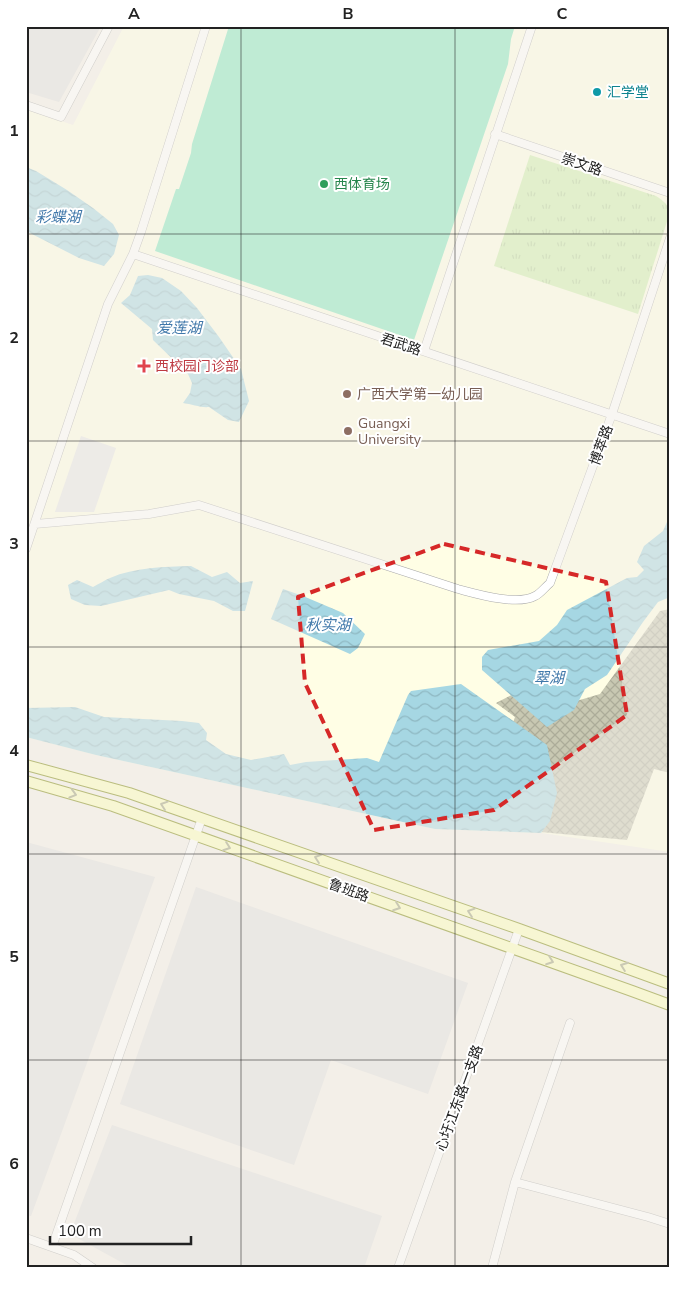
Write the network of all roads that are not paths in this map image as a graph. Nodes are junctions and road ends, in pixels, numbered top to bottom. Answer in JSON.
{"nodes":[{"id":1,"x":109,"y":26,"type":"edge"},
{"id":2,"x":206,"y":26,"type":"edge"},
{"id":3,"x":532,"y":26,"type":"edge"},
{"id":4,"x":26,"y":105,"type":"edge"},
{"id":5,"x":495,"y":134,"type":"junction"},
{"id":6,"x":670,"y":193,"type":"edge"},
{"id":7,"x":670,"y":238,"type":"edge"},
{"id":8,"x":133,"y":254,"type":"junction"},
{"id":9,"x":424,"y":351,"type":"junction"},
{"id":10,"x":612,"y":414,"type":"junction"},
{"id":11,"x":670,"y":434,"type":"edge"},
{"id":12,"x":35,"y":524,"type":"junction"},
{"id":13,"x":26,"y":549,"type":"edge"},
{"id":14,"x":26,"y":765,"type":"edge"},
{"id":15,"x":26,"y":781,"type":"edge"},
{"id":16,"x":202,"y":818,"type":"junction"},
{"id":17,"x":196,"y":836,"type":"junction"},
{"id":18,"x":519,"y":929,"type":"junction"},
{"id":19,"x":513,"y":948,"type":"junction"},
{"id":20,"x":670,"y":984,"type":"edge"},
{"id":21,"x":670,"y":1005,"type":"edge"},
{"id":22,"x":570,"y":1023,"type":"dead end"},
{"id":23,"x":516,"y":1182,"type":"junction"},
{"id":24,"x":670,"y":1224,"type":"edge"},
{"id":25,"x":26,"y":1238,"type":"edge"},
{"id":26,"x":52,"y":1247,"type":"junction"},
{"id":27,"x":93,"y":1268,"type":"edge"},
{"id":28,"x":398,"y":1268,"type":"edge"},
{"id":29,"x":492,"y":1268,"type":"edge"}],
"edges":[{"from":1,"to":4,"type":"street"},
{"from":2,"to":8,"type":"street"},
{"from":3,"to":5,"type":"street"},
{"from":5,"to":6,"type":"street","name":"崇文路"},
{"from":5,"to":9,"type":"street"},
{"from":7,"to":10,"type":"street","name":"博萃路"},
{"from":8,"to":9,"type":"street","name":"君武路"},
{"from":8,"to":12,"type":"street"},
{"from":9,"to":10,"type":"street","name":"君武路"},
{"from":10,"to":11,"type":"street","name":"君武路"},
{"from":10,"to":12,"type":"street","name":"博萃路"},
{"from":12,"to":13,"type":"street"},
{"from":16,"to":14,"type":"main road","name":"鲁班路","one_way":true},
{"from":15,"to":17,"type":"main road","name":"鲁班路","one_way":true},
{"from":16,"to":17,"type":"street"},
{"from":18,"to":16,"type":"main road","name":"鲁班路","one_way":true},
{"from":17,"to":19,"type":"main road","name":"鲁班路","one_way":true},
{"from":17,"to":26,"type":"street"},
{"from":18,"to":19,"type":"street","name":"心圩江东路一支路"},
{"from":20,"to":18,"type":"main road","name":"鲁班路","one_way":true},
{"from":19,"to":21,"type":"main road","name":"鲁班路","one_way":true},
{"from":19,"to":28,"type":"street","name":"心圩江东路一支路"},
{"from":22,"to":23,"type":"street"},
{"from":23,"to":24,"type":"street"},
{"from":23,"to":29,"type":"street"},
{"from":25,"to":26,"type":"street"},
{"from":26,"to":27,"type":"street"}]}
